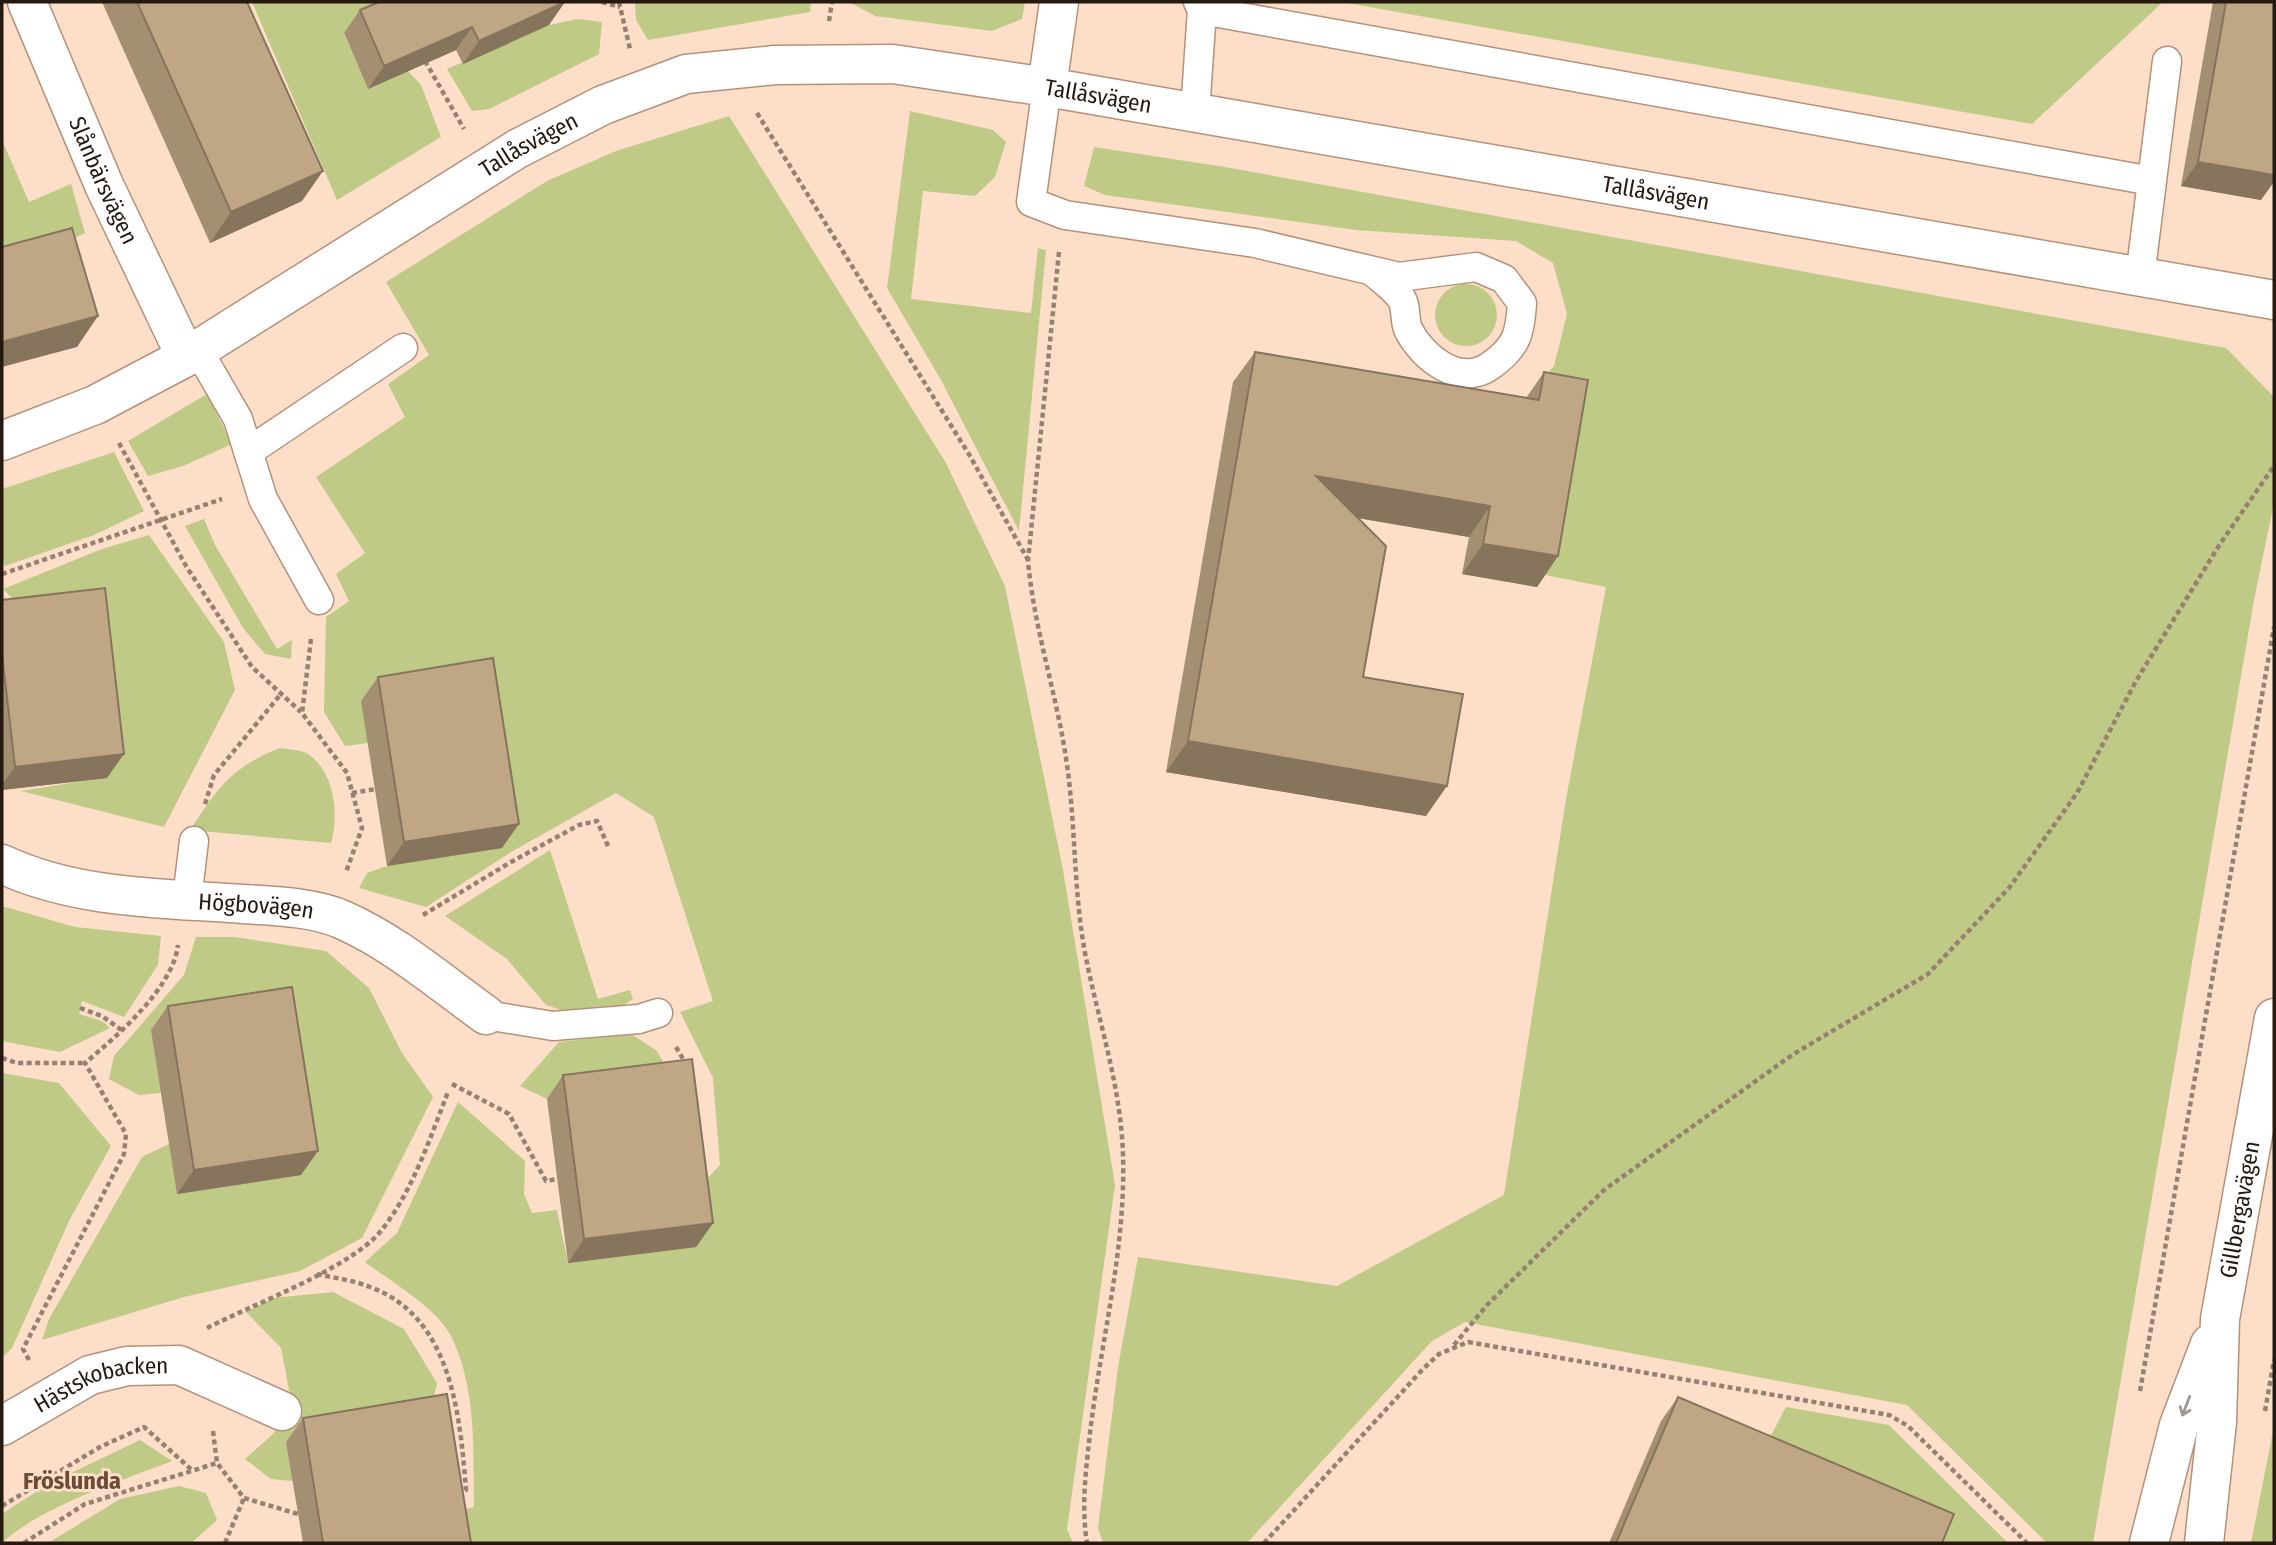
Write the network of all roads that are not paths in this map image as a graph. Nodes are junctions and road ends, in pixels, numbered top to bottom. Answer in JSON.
{"nodes":[{"id":1,"x":27,"y":2,"type":"edge"},
{"id":2,"x":1059,"y":2,"type":"edge"},
{"id":3,"x":1200,"y":6,"type":"edge"},
{"id":4,"x":2167,"y":61,"type":"dead end"},
{"id":5,"x":1047,"y":87,"type":"junction"},
{"id":6,"x":1195,"y":112,"type":"junction"},
{"id":7,"x":2152,"y":181,"type":"junction"},
{"id":8,"x":1373,"y":272,"type":"junction"},
{"id":9,"x":2140,"y":277,"type":"junction"},
{"id":10,"x":2274,"y":300,"type":"edge"},
{"id":11,"x":403,"y":348,"type":"dead end"},
{"id":12,"x":192,"y":354,"type":"junction"},
{"id":13,"x":2,"y":441,"type":"edge"},
{"id":14,"x":248,"y":452,"type":"junction"},
{"id":15,"x":319,"y":600,"type":"road end"},
{"id":16,"x":194,"y":841,"type":"road end"},
{"id":17,"x":2,"y":864,"type":"edge"},
{"id":18,"x":183,"y":916,"type":"junction"},
{"id":19,"x":658,"y":1013,"type":"road end"},
{"id":20,"x":486,"y":1015,"type":"joint"},
{"id":21,"x":2274,"y":1018,"type":"edge"},
{"id":22,"x":2220,"y":1319,"type":"junction"},
{"id":23,"x":282,"y":1411,"type":"dead end"},
{"id":24,"x":2,"y":1426,"type":"edge"},
{"id":25,"x":2149,"y":1543,"type":"edge"},
{"id":26,"x":2204,"y":1543,"type":"edge"}],
"edges":[{"from":1,"to":12,"type":"street","name":"Slånbärsvägen"},
{"from":2,"to":5,"type":"street"},
{"from":3,"to":6,"type":"lane"},
{"from":3,"to":7,"type":"lane"},
{"from":4,"to":7,"type":"lane"},
{"from":5,"to":6,"type":"street","name":"Tallåsvägen"},
{"from":5,"to":8,"type":"lane"},
{"from":5,"to":12,"type":"street","name":"Tallåsvägen"},
{"from":6,"to":9,"type":"street","name":"Tallåsvägen"},
{"from":7,"to":9,"type":"lane"},
{"from":8,"to":8,"type":"lane"},
{"from":9,"to":10,"type":"street","name":"Tallåsvägen"},
{"from":11,"to":14,"type":"lane"},
{"from":12,"to":13,"type":"street","name":"Tallåsvägen"},
{"from":12,"to":14,"type":"lane"},
{"from":14,"to":15,"type":"lane"},
{"from":16,"to":18,"type":"lane"},
{"from":17,"to":18,"type":"street","name":"Högbovägen"},
{"from":18,"to":20,"type":"street","name":"Högbovägen"},
{"from":19,"to":20,"type":"lane"},
{"from":21,"to":22,"type":"street","name":"Gillbergavägen"},
{"from":22,"to":25,"type":"street","name":"Gillbergavägen","one_way":true},
{"from":22,"to":26,"type":"street","name":"Gillbergavägen"},
{"from":23,"to":24,"type":"street","name":"Hästskobacken"}]}
